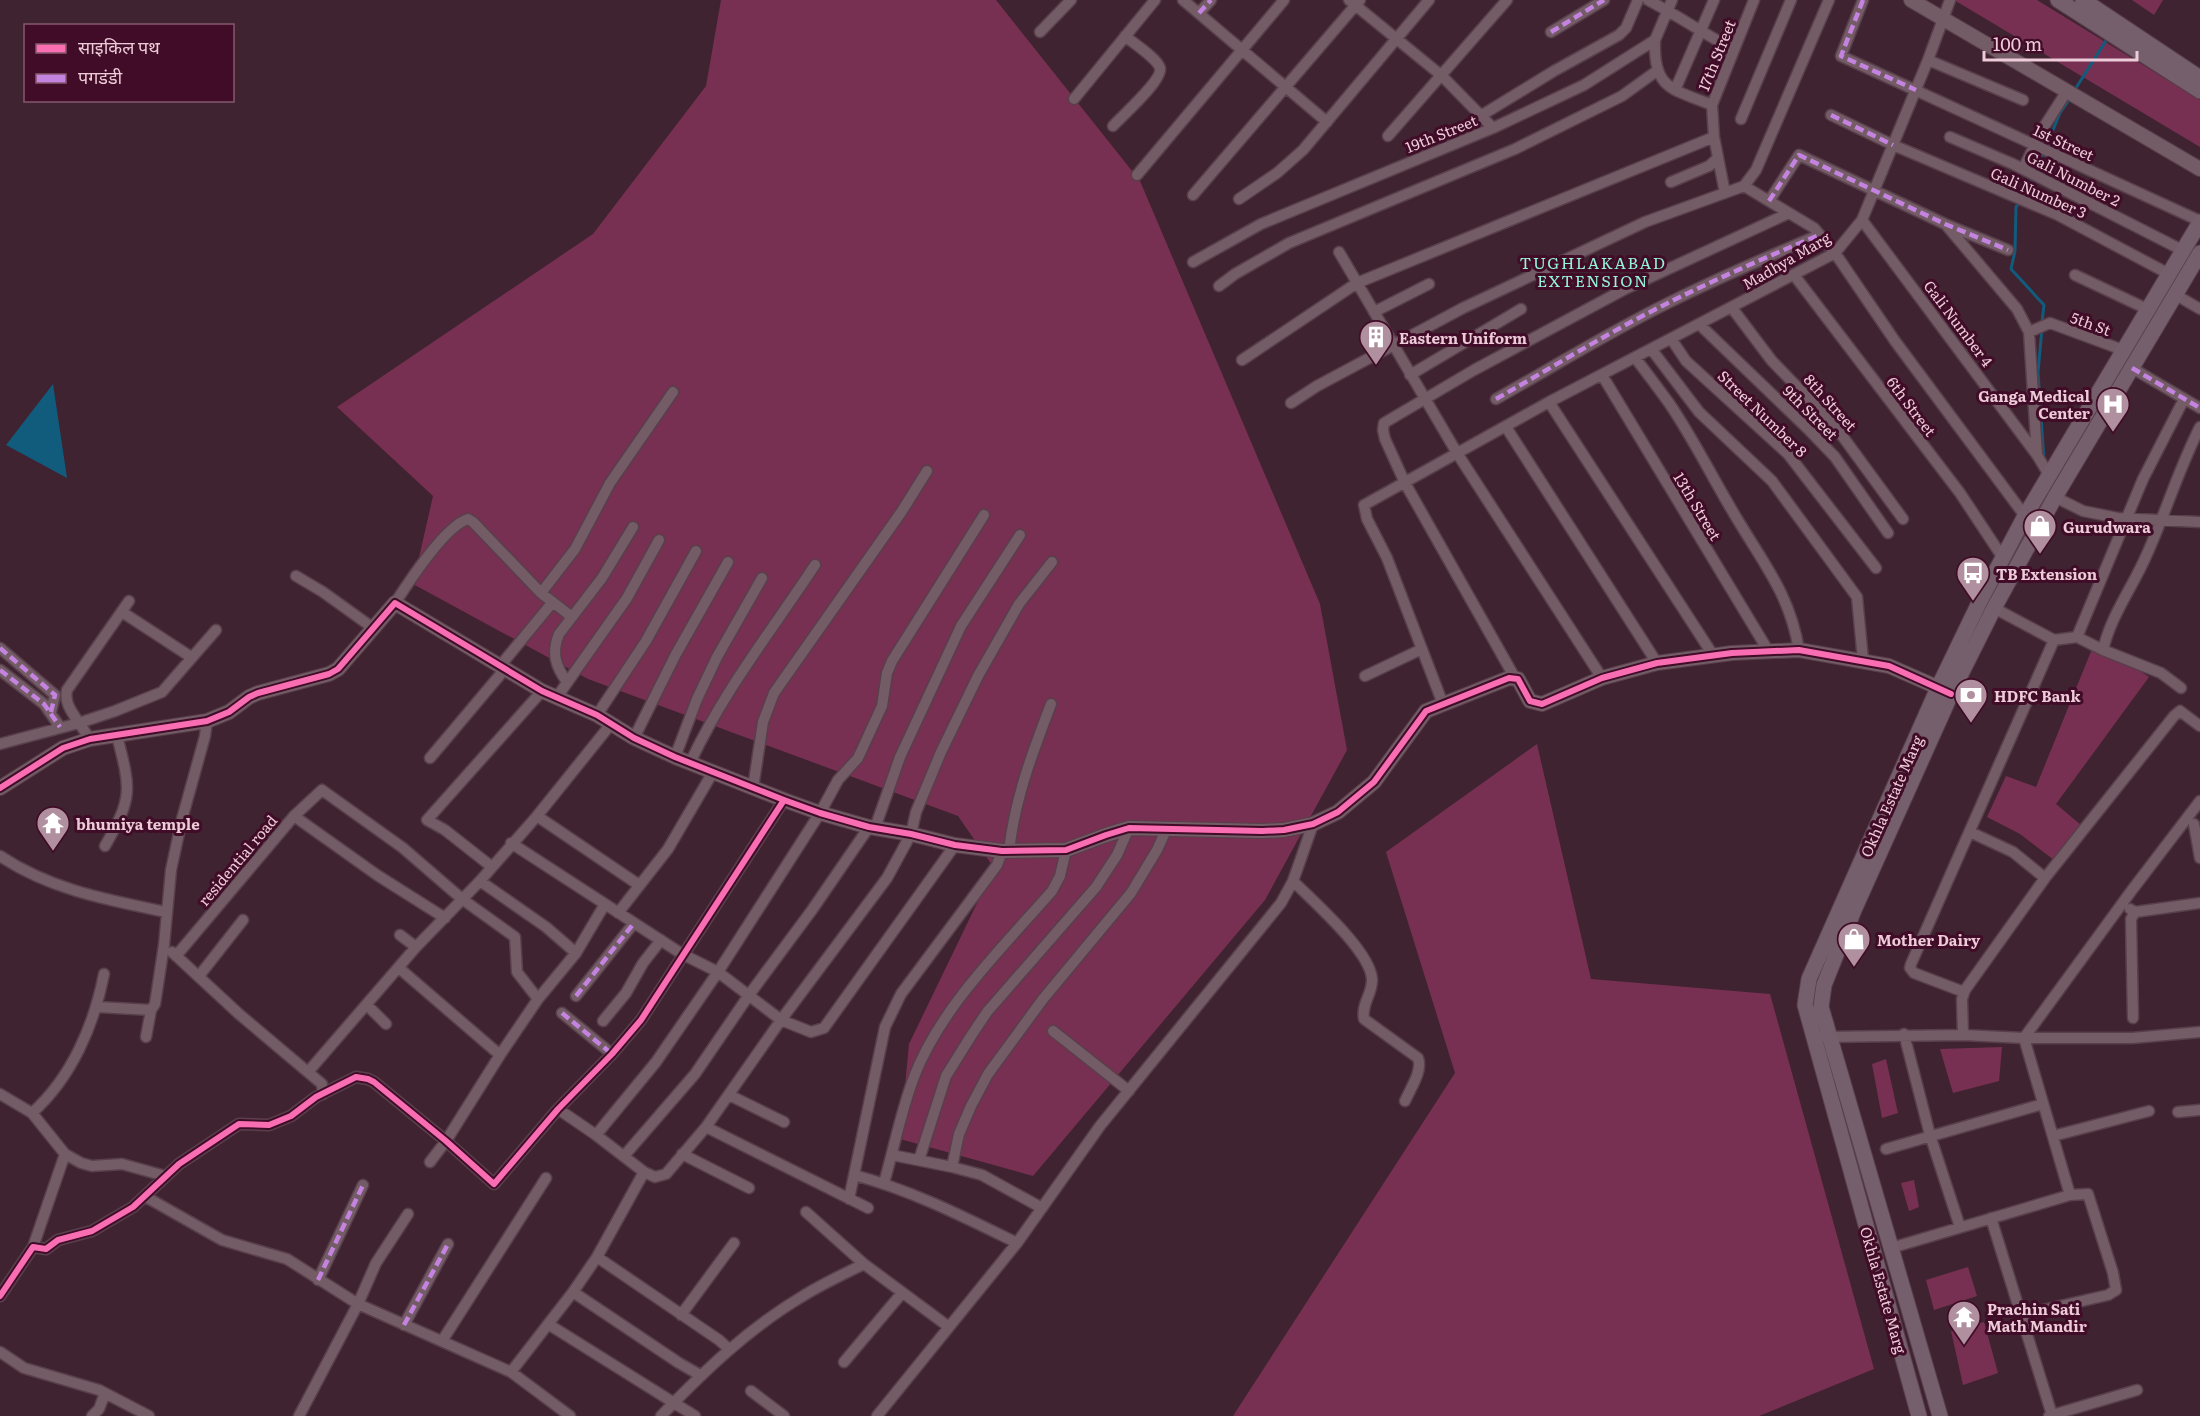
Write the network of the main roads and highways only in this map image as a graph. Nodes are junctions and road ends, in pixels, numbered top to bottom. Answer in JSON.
{"nodes":[{"id":1,"x":2058,"y":0,"type":"edge"},
{"id":2,"x":2083,"y":0,"type":"edge"},
{"id":3,"x":2200,"y":78,"type":"edge"},
{"id":4,"x":2200,"y":91,"type":"edge"},
{"id":5,"x":2200,"y":222,"type":"edge"},
{"id":6,"x":2200,"y":253,"type":"edge"},
{"id":7,"x":1945,"y":691,"type":"junction"},
{"id":8,"x":1823,"y":1037,"type":"junction"},
{"id":9,"x":1919,"y":1416,"type":"edge"},
{"id":10,"x":1940,"y":1416,"type":"edge"}],
"edges":[{"from":1,"to":4,"type":"main road"},
{"from":2,"to":3,"type":"main road"},
{"from":5,"to":7,"type":"main road","name":"Okhla Estate Marg"},
{"from":6,"to":7,"type":"main road","name":"Okhla Estate Marg"},
{"from":7,"to":8,"type":"main road","name":"Okhla Estate Marg"},
{"from":8,"to":9,"type":"main road","name":"Okhla Estate Marg"},
{"from":8,"to":10,"type":"main road","name":"Okhla Estate Marg"}]}
